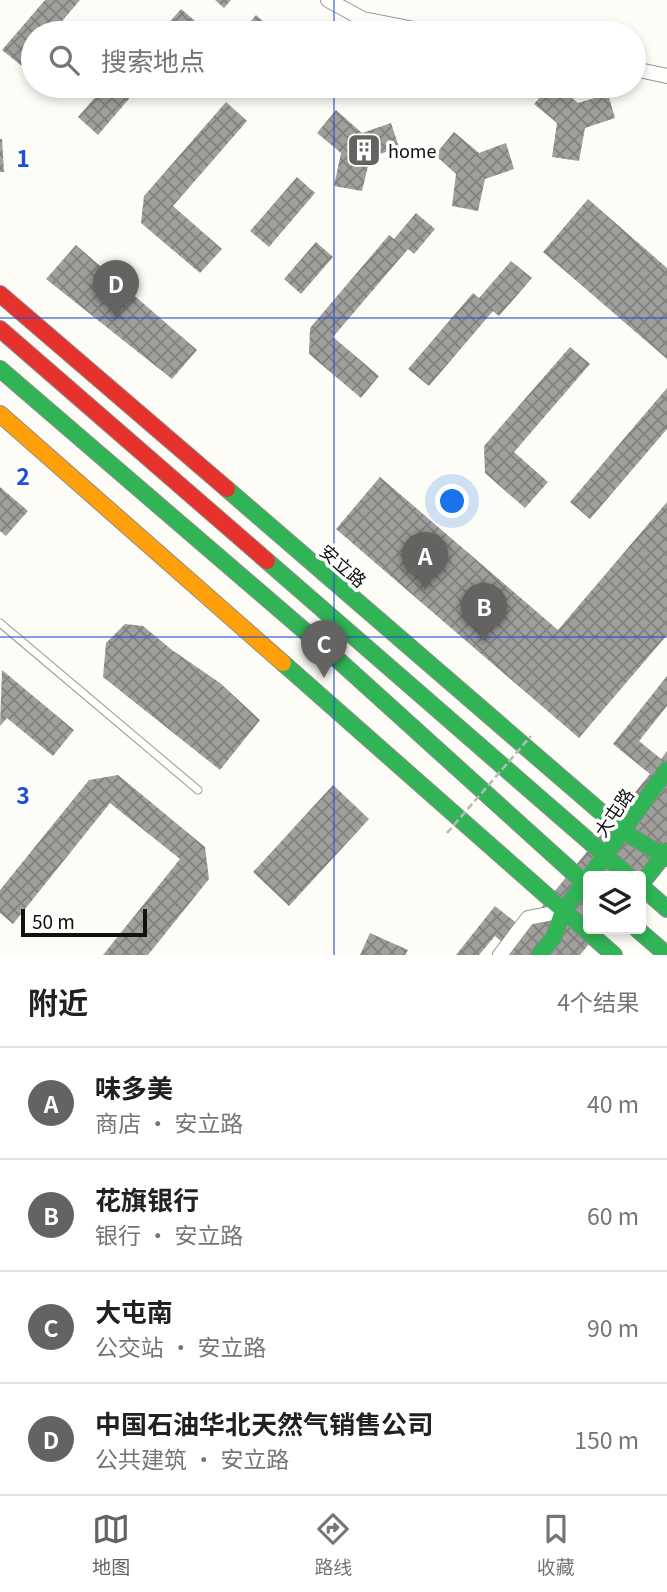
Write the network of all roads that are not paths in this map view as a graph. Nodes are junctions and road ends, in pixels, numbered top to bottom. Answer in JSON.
{"nodes":[{"id":1,"x":328,"y":0,"type":"edge"},
{"id":2,"x":373,"y":21,"type":"edge"},
{"id":3,"x":646,"y":72,"type":"edge"},
{"id":4,"x":667,"y":76,"type":"edge"},
{"id":5,"x":0,"y":294,"type":"edge"},
{"id":6,"x":0,"y":329,"type":"edge"},
{"id":7,"x":0,"y":369,"type":"edge"},
{"id":8,"x":0,"y":414,"type":"edge"},
{"id":9,"x":0,"y":624,"type":"edge"},
{"id":10,"x":667,"y":770,"type":"edge"},
{"id":11,"x":198,"y":790,"type":"dead end"},
{"id":12,"x":624,"y":832,"type":"junction"},
{"id":13,"x":666,"y":855,"type":"edge"},
{"id":14,"x":606,"y":856,"type":"junction"},
{"id":15,"x":595,"y":871,"type":"edge"},
{"id":16,"x":623,"y":871,"type":"edge"},
{"id":17,"x":583,"y":877,"type":"edge"},
{"id":18,"x":646,"y":879,"type":"edge"},
{"id":19,"x":583,"y":887,"type":"edge"},
{"id":20,"x":646,"y":890,"type":"edge"},
{"id":21,"x":667,"y":909,"type":"edge"},
{"id":22,"x":562,"y":911,"type":"junction"},
{"id":23,"x":583,"y":923,"type":"edge"},
{"id":24,"x":601,"y":934,"type":"edge"},
{"id":25,"x":643,"y":934,"type":"edge"},
{"id":26,"x":500,"y":955,"type":"edge"},
{"id":27,"x":539,"y":955,"type":"edge"},
{"id":28,"x":584,"y":955,"type":"edge"},
{"id":29,"x":614,"y":955,"type":"edge"},
{"id":30,"x":667,"y":955,"type":"edge"}],
"edges":[{"from":1,"to":2,"type":"street"},
{"from":3,"to":4,"type":"street"},
{"from":5,"to":12,"type":"main road","name":"安立路"},
{"from":6,"to":14,"type":"main road"},
{"from":7,"to":17,"type":"main road"},
{"from":8,"to":22,"type":"main road"},
{"from":9,"to":11,"type":"lane"},
{"from":10,"to":12,"type":"main road","name":"大屯路"},
{"from":12,"to":13,"type":"main road","name":"安立路"},
{"from":12,"to":14,"type":"main road","name":"大屯路"},
{"from":13,"to":18,"type":"main road"},
{"from":14,"to":15,"type":"main road","name":"大屯路"},
{"from":14,"to":16,"type":"main road"},
{"from":19,"to":22,"type":"main road","name":"大屯路"},
{"from":20,"to":21,"type":"main road"},
{"from":22,"to":23,"type":"main road"},
{"from":22,"to":26,"type":"street"},
{"from":22,"to":27,"type":"main road","name":"大屯路"},
{"from":24,"to":28,"type":"main road"},
{"from":24,"to":29,"type":"main road"},
{"from":25,"to":30,"type":"main road"}]}
